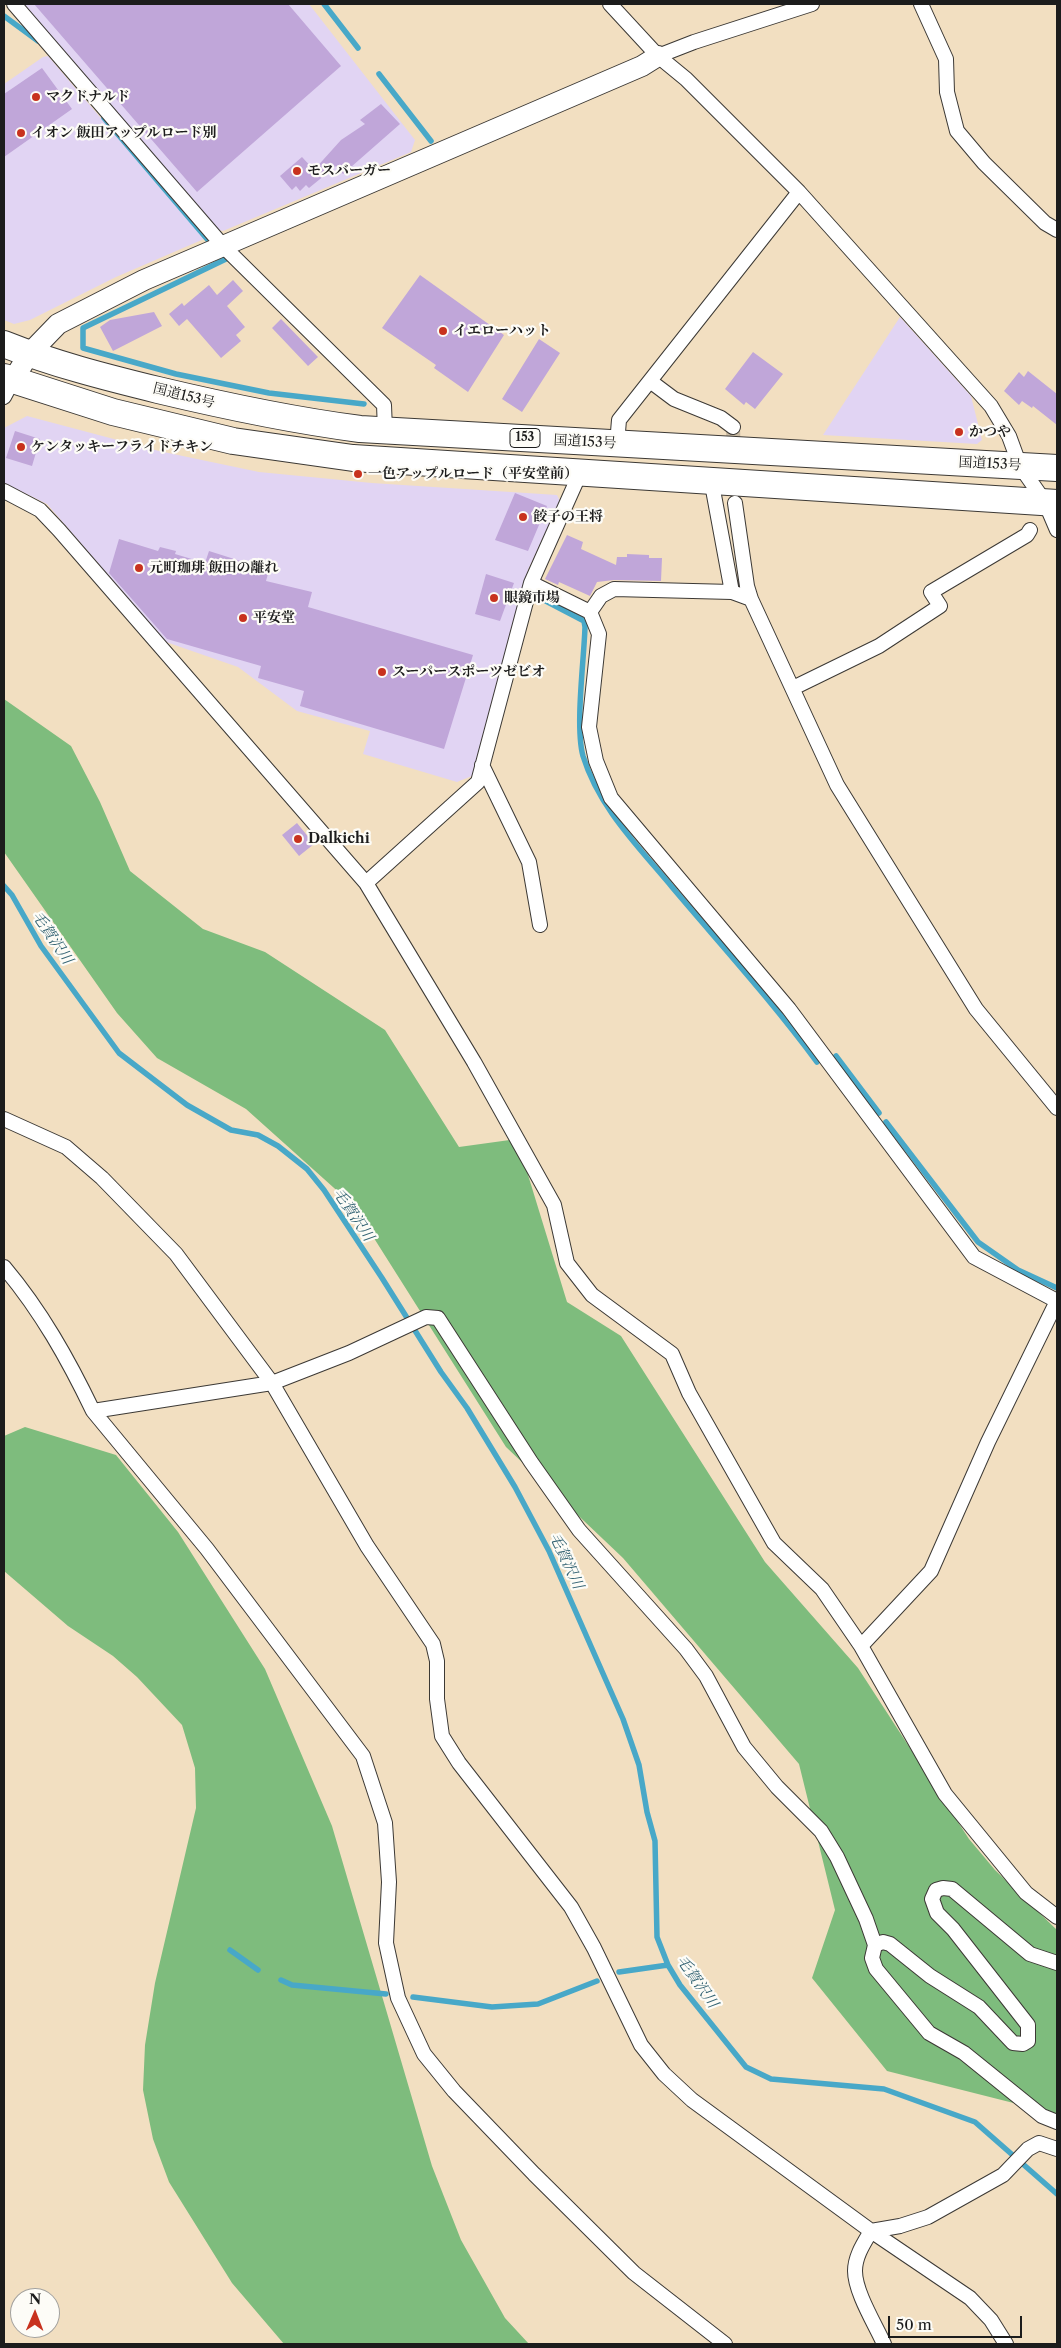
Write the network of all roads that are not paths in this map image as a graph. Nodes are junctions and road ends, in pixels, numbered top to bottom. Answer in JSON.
{"nodes":[{"id":1,"x":14,"y":4,"type":"edge"},
{"id":2,"x":610,"y":4,"type":"edge"},
{"id":3,"x":785,"y":4,"type":"edge"},
{"id":4,"x":812,"y":4,"type":"edge"},
{"id":5,"x":921,"y":4,"type":"edge"},
{"id":6,"x":749,"y":26,"type":"junction"},
{"id":7,"x":658,"y":56,"type":"junction"},
{"id":8,"x":799,"y":192,"type":"junction"},
{"id":9,"x":1057,"y":230,"type":"edge"},
{"id":10,"x":218,"y":250,"type":"junction"},
{"id":11,"x":4,"y":344,"type":"edge"},
{"id":12,"x":29,"y":354,"type":"junction"},
{"id":13,"x":650,"y":382,"type":"junction"},
{"id":14,"x":7,"y":385,"type":"edge"},
{"id":15,"x":733,"y":427,"type":"dead end"},
{"id":16,"x":386,"y":430,"type":"junction"},
{"id":17,"x":617,"y":444,"type":"junction"},
{"id":18,"x":1020,"y":466,"type":"junction"},
{"id":19,"x":1057,"y":468,"type":"edge"},
{"id":20,"x":581,"y":471,"type":"junction"},
{"id":21,"x":711,"y":479,"type":"junction"},
{"id":22,"x":4,"y":491,"type":"edge"},
{"id":23,"x":735,"y":503,"type":"tunnel mouth"},
{"id":24,"x":1051,"y":503,"type":"edge"},
{"id":25,"x":1030,"y":530,"type":"dead end"},
{"id":26,"x":1057,"y":530,"type":"edge"},
{"id":27,"x":532,"y":583,"type":"junction"},
{"id":28,"x":732,"y":592,"type":"junction"},
{"id":29,"x":750,"y":599,"type":"junction"},
{"id":30,"x":590,"y":612,"type":"junction"},
{"id":31,"x":793,"y":688,"type":"junction"},
{"id":32,"x":482,"y":765,"type":"junction"},
{"id":33,"x":366,"y":882,"type":"junction"},
{"id":34,"x":540,"y":925,"type":"dead end"},
{"id":35,"x":1057,"y":1108,"type":"edge"},
{"id":36,"x":4,"y":1119,"type":"edge"},
{"id":37,"x":4,"y":1267,"type":"edge"},
{"id":38,"x":1057,"y":1301,"type":"edge"},
{"id":39,"x":272,"y":1382,"type":"junction"},
{"id":40,"x":94,"y":1411,"type":"junction"},
{"id":41,"x":860,"y":1646,"type":"junction"},
{"id":42,"x":1057,"y":1917,"type":"edge"},
{"id":43,"x":875,"y":1945,"type":"junction"},
{"id":44,"x":1057,"y":1963,"type":"edge"},
{"id":45,"x":1057,"y":2122,"type":"edge"},
{"id":46,"x":1057,"y":2149,"type":"edge"},
{"id":47,"x":871,"y":2231,"type":"junction"},
{"id":48,"x":725,"y":2344,"type":"edge"},
{"id":49,"x":884,"y":2344,"type":"edge"},
{"id":50,"x":1006,"y":2344,"type":"edge"}],
"edges":[{"from":1,"to":10,"type":"street"},
{"from":2,"to":7,"type":"street"},
{"from":3,"to":6,"type":"street"},
{"from":4,"to":6,"type":"street"},
{"from":5,"to":9,"type":"street"},
{"from":6,"to":7,"type":"street"},
{"from":7,"to":8,"type":"street"},
{"from":7,"to":10,"type":"street"},
{"from":8,"to":13,"type":"street"},
{"from":8,"to":18,"type":"street"},
{"from":10,"to":12,"type":"street"},
{"from":10,"to":16,"type":"street"},
{"from":11,"to":12,"type":"highway","name":"国道153号","number":"153"},
{"from":12,"to":14,"type":"street"},
{"from":12,"to":16,"type":"highway","name":"国道153号","number":"153"},
{"from":13,"to":15,"type":"street"},
{"from":13,"to":17,"type":"street"},
{"from":14,"to":20,"type":"highway","number":"153"},
{"from":16,"to":17,"type":"highway","name":"国道153号","number":"153"},
{"from":17,"to":18,"type":"highway","name":"国道153号","number":"153"},
{"from":18,"to":19,"type":"highway","name":"国道153号","number":"153"},
{"from":18,"to":24,"type":"street"},
{"from":20,"to":21,"type":"highway","number":"153"},
{"from":20,"to":27,"type":"street"},
{"from":21,"to":24,"type":"highway","number":"153"},
{"from":21,"to":28,"type":"street"},
{"from":22,"to":33,"type":"street"},
{"from":23,"to":29,"type":"street"},
{"from":24,"to":26,"type":"street"},
{"from":25,"to":31,"type":"street"},
{"from":27,"to":30,"type":"street"},
{"from":27,"to":32,"type":"street"},
{"from":28,"to":29,"type":"street"},
{"from":28,"to":30,"type":"street"},
{"from":29,"to":31,"type":"street"},
{"from":30,"to":38,"type":"street"},
{"from":31,"to":35,"type":"street"},
{"from":32,"to":33,"type":"street"},
{"from":32,"to":34,"type":"street"},
{"from":33,"to":41,"type":"street"},
{"from":36,"to":39,"type":"street"},
{"from":37,"to":40,"type":"street"},
{"from":38,"to":41,"type":"street"},
{"from":39,"to":40,"type":"street"},
{"from":39,"to":43,"type":"street"},
{"from":39,"to":47,"type":"street"},
{"from":40,"to":48,"type":"street"},
{"from":41,"to":42,"type":"street"},
{"from":43,"to":44,"type":"street"},
{"from":43,"to":45,"type":"street"},
{"from":46,"to":47,"type":"street"},
{"from":47,"to":49,"type":"street"},
{"from":47,"to":50,"type":"street"}]}
